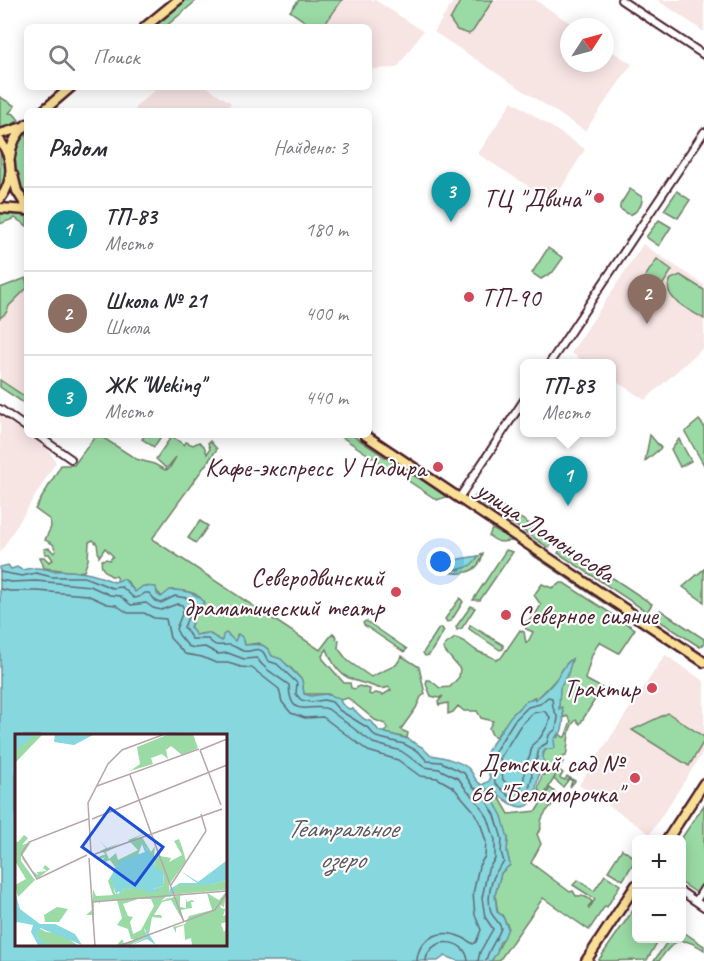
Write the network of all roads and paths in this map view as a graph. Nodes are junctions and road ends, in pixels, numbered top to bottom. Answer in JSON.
{"nodes":[{"id":1,"x":178,"y":0,"type":"edge"},
{"id":2,"x":621,"y":0,"type":"edge"},
{"id":3,"x":149,"y":24,"type":"edge"},
{"id":4,"x":704,"y":55,"type":"edge"},
{"id":5,"x":68,"y":90,"type":"edge"},
{"id":6,"x":46,"y":108,"type":"edge"},
{"id":7,"x":24,"y":125,"type":"edge"},
{"id":8,"x":24,"y":127,"type":"edge"},
{"id":9,"x":704,"y":132,"type":"edge"},
{"id":10,"x":0,"y":134,"type":"edge"},
{"id":11,"x":0,"y":141,"type":"edge"},
{"id":12,"x":11,"y":165,"type":"junction"},
{"id":13,"x":0,"y":199,"type":"edge"},
{"id":14,"x":24,"y":204,"type":"edge"},
{"id":15,"x":0,"y":208,"type":"edge"},
{"id":16,"x":24,"y":209,"type":"edge"},
{"id":17,"x":552,"y":359,"type":"edge"},
{"id":18,"x":520,"y":407,"type":"edge"},
{"id":19,"x":0,"y":409,"type":"edge"},
{"id":20,"x":24,"y":426,"type":"edge"},
{"id":21,"x":41,"y":438,"type":"edge"},
{"id":22,"x":369,"y":438,"type":"edge"},
{"id":23,"x":71,"y":459,"type":"dead end"},
{"id":24,"x":459,"y":498,"type":"junction"},
{"id":25,"x":704,"y":662,"type":"edge"},
{"id":26,"x":704,"y":783,"type":"edge"},
{"id":27,"x":670,"y":835,"type":"edge"},
{"id":28,"x":704,"y":888,"type":"edge"},
{"id":29,"x":633,"y":889,"type":"edge"},
{"id":30,"x":686,"y":895,"type":"edge"},
{"id":31,"x":696,"y":901,"type":"junction"},
{"id":32,"x":704,"y":907,"type":"edge"},
{"id":33,"x":586,"y":961,"type":"edge"}],
"edges":[{"from":1,"to":3,"type":"main road"},
{"from":2,"to":4,"type":"street"},
{"from":5,"to":6,"type":"main road"},
{"from":7,"to":10,"type":"main road"},
{"from":8,"to":12,"type":"main road"},
{"from":9,"to":17,"type":"street"},
{"from":11,"to":12,"type":"main road"},
{"from":12,"to":13,"type":"main road"},
{"from":12,"to":14,"type":"main road"},
{"from":15,"to":16,"type":"main road"},
{"from":18,"to":24,"type":"street"},
{"from":19,"to":20,"type":"street"},
{"from":21,"to":23,"type":"street"},
{"from":22,"to":24,"type":"main road","name":"улица Ломоносова"},
{"from":24,"to":25,"type":"main road","name":"улица Ломоносова"},
{"from":26,"to":27,"type":"main road"},
{"from":28,"to":31,"type":"street"},
{"from":29,"to":33,"type":"main road"},
{"from":30,"to":31,"type":"street"},
{"from":31,"to":32,"type":"street"}]}
